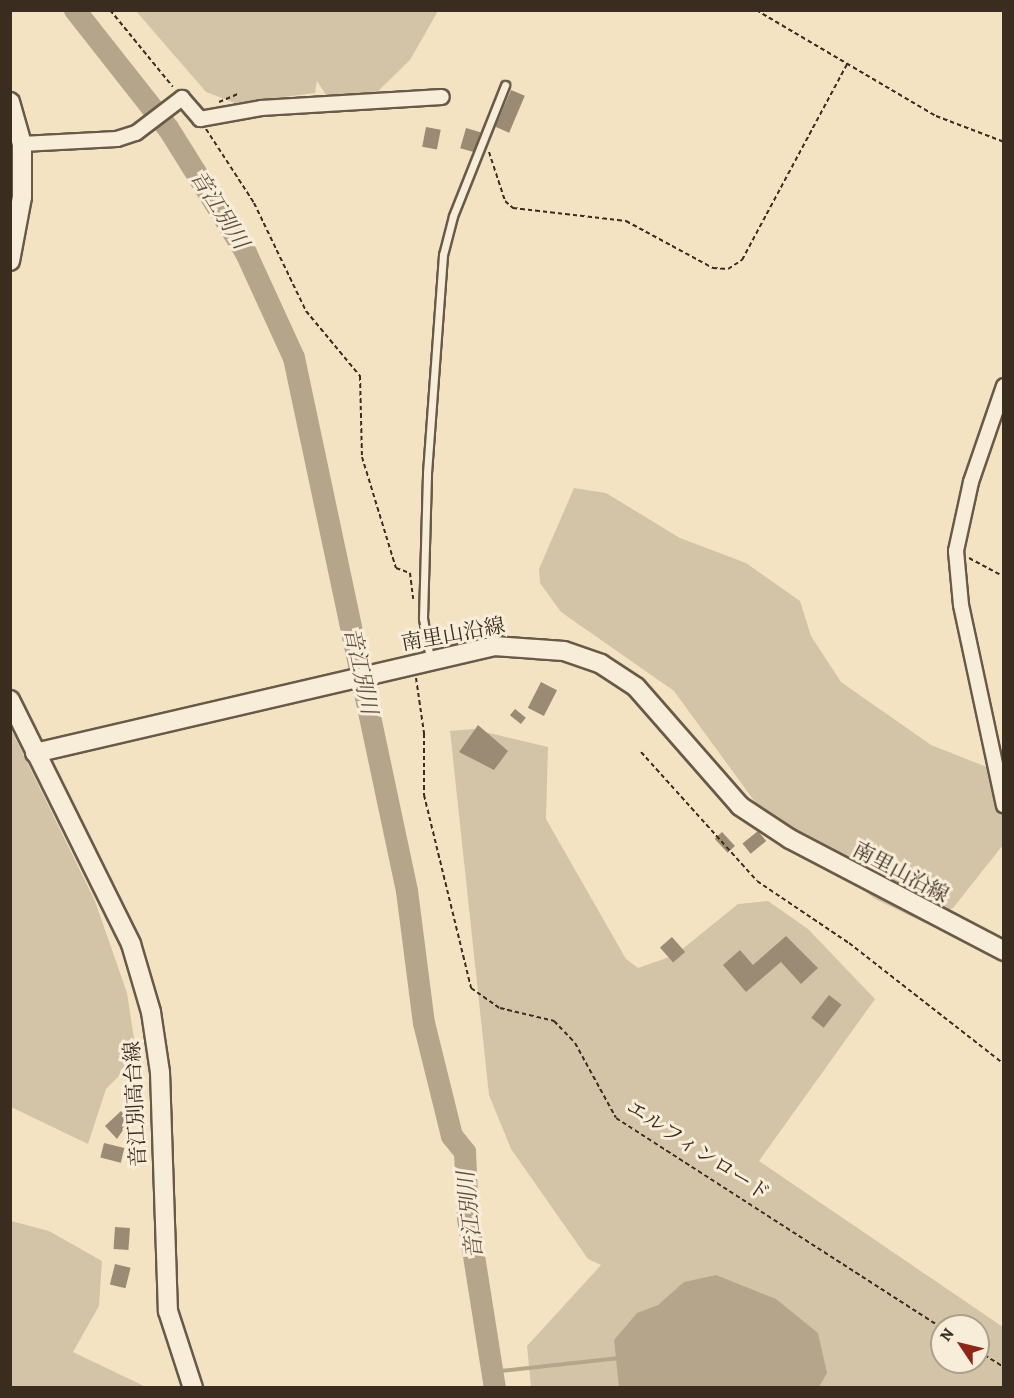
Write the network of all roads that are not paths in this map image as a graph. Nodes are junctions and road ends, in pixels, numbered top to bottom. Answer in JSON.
{"nodes":[{"id":1,"x":505,"y":85,"type":"dead end"},
{"id":2,"x":442,"y":97,"type":"dead end"},
{"id":3,"x":10,"y":102,"type":"edge"},
{"id":4,"x":22,"y":144,"type":"junction"},
{"id":5,"x":10,"y":261,"type":"edge"},
{"id":6,"x":1004,"y":386,"type":"edge"},
{"id":7,"x":422,"y":661,"type":"junction"},
{"id":8,"x":10,"y":700,"type":"edge"},
{"id":9,"x":35,"y":753,"type":"junction"},
{"id":10,"x":1004,"y":805,"type":"edge"},
{"id":11,"x":1004,"y":951,"type":"edge"},
{"id":12,"x":194,"y":1388,"type":"edge"}],
"edges":[{"from":1,"to":7,"type":"lane"},
{"from":2,"to":4,"type":"street"},
{"from":3,"to":4,"type":"street"},
{"from":4,"to":5,"type":"street"},
{"from":6,"to":10,"type":"street"},
{"from":7,"to":9,"type":"street","name":"南里山沿線"},
{"from":7,"to":11,"type":"street","name":"南里山沿線"},
{"from":8,"to":9,"type":"street","name":"音江別高台線"},
{"from":9,"to":12,"type":"street","name":"音江別高台線"}]}
